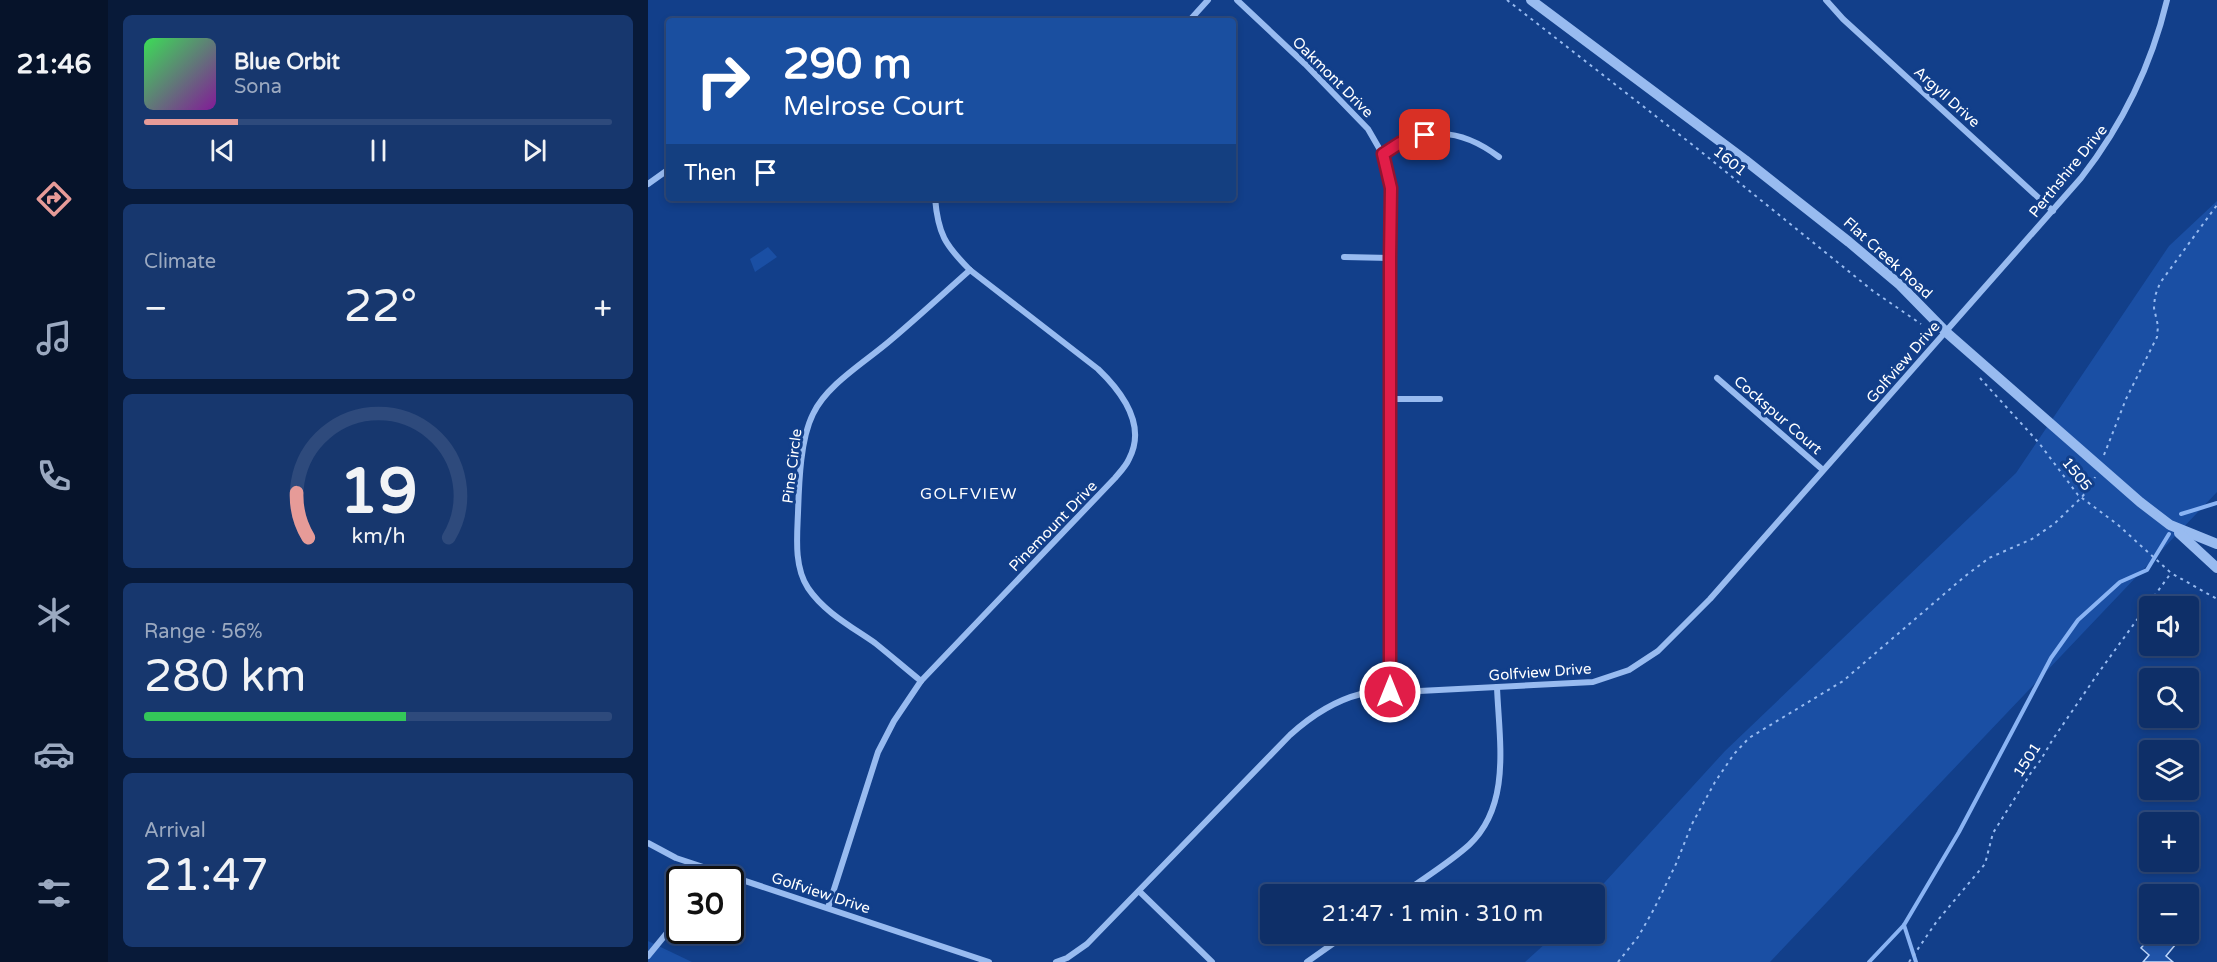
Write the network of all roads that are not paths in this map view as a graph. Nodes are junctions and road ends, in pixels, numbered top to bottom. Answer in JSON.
{"nodes":[{"id":1,"x":1208,"y":0,"type":"edge"},
{"id":2,"x":1237,"y":0,"type":"edge"},
{"id":3,"x":1531,"y":0,"type":"edge"},
{"id":4,"x":1826,"y":0,"type":"edge"},
{"id":5,"x":2167,"y":0,"type":"edge"},
{"id":6,"x":1192,"y":18,"type":"edge"},
{"id":7,"x":1383,"y":154,"type":"junction"},
{"id":8,"x":1499,"y":157,"type":"dead end"},
{"id":9,"x":666,"y":171,"type":"edge"},
{"id":10,"x":648,"y":184,"type":"edge"},
{"id":11,"x":935,"y":201,"type":"edge"},
{"id":12,"x":2053,"y":211,"type":"junction"},
{"id":13,"x":1344,"y":257,"type":"dead end"},
{"id":14,"x":1390,"y":258,"type":"junction"},
{"id":15,"x":970,"y":270,"type":"junction"},
{"id":16,"x":1992,"y":277,"type":"joint"},
{"id":17,"x":1946,"y":332,"type":"junction"},
{"id":18,"x":1718,"y":378,"type":"dead end"},
{"id":19,"x":1391,"y":399,"type":"junction"},
{"id":20,"x":1440,"y":399,"type":"dead end"},
{"id":21,"x":1823,"y":470,"type":"junction"},
{"id":22,"x":2170,"y":525,"type":"junction"},
{"id":23,"x":2217,"y":544,"type":"edge"},
{"id":24,"x":2217,"y":568,"type":"edge"},
{"id":25,"x":921,"y":681,"type":"junction"},
{"id":26,"x":1497,"y":687,"type":"junction"},
{"id":27,"x":1390,"y":692,"type":"junction"},
{"id":28,"x":648,"y":843,"type":"edge"},
{"id":29,"x":699,"y":866,"type":"edge"},
{"id":30,"x":744,"y":881,"type":"edge"},
{"id":31,"x":1415,"y":884,"type":"edge"},
{"id":32,"x":1139,"y":891,"type":"junction"},
{"id":33,"x":828,"y":908,"type":"junction"},
{"id":34,"x":666,"y":934,"type":"edge"},
{"id":35,"x":1332,"y":944,"type":"edge"},
{"id":36,"x":648,"y":956,"type":"edge"},
{"id":37,"x":989,"y":962,"type":"edge"},
{"id":38,"x":1056,"y":962,"type":"edge"},
{"id":39,"x":1212,"y":962,"type":"edge"},
{"id":40,"x":1306,"y":962,"type":"edge"}],
"edges":[{"from":1,"to":6,"type":"street"},
{"from":2,"to":7,"type":"street","name":"Oakmont Drive"},
{"from":3,"to":17,"type":"street","name":"Flat Creek Road"},
{"from":4,"to":12,"type":"street","name":"Argyll Drive"},
{"from":5,"to":12,"type":"street","name":"Perthshire Drive"},
{"from":7,"to":8,"type":"street"},
{"from":7,"to":14,"type":"street","name":"Oakmont Drive"},
{"from":9,"to":10,"type":"street"},
{"from":11,"to":15,"type":"street","name":"Pinemount Drive"},
{"from":12,"to":16,"type":"street","name":"Perthshire Drive"},
{"from":13,"to":14,"type":"street"},
{"from":14,"to":19,"type":"street","name":"Oakmont Drive"},
{"from":15,"to":25,"type":"street","name":"Pine Circle"},
{"from":15,"to":25,"type":"street","name":"Pinemount Drive"},
{"from":16,"to":17,"type":"street","name":"Golfview Drive"},
{"from":17,"to":21,"type":"street","name":"Golfview Drive"},
{"from":17,"to":22,"type":"street","name":"Flat Creek Road"},
{"from":18,"to":21,"type":"street","name":"Cockspur Court"},
{"from":19,"to":20,"type":"street"},
{"from":19,"to":27,"type":"street","name":"Oakmont Drive"},
{"from":21,"to":26,"type":"street","name":"Golfview Drive"},
{"from":22,"to":23,"type":"street","name":"Flat Creek Road"},
{"from":22,"to":24,"type":"street"},
{"from":25,"to":33,"type":"street","name":"Pinemount Drive"},
{"from":26,"to":27,"type":"street","name":"Golfview Drive"},
{"from":26,"to":31,"type":"street"},
{"from":27,"to":32,"type":"street","name":"Golfview Drive"},
{"from":28,"to":29,"type":"street","name":"Golfview Drive"},
{"from":30,"to":33,"type":"street","name":"Golfview Drive"},
{"from":32,"to":38,"type":"street","name":"Golfview Drive"},
{"from":32,"to":39,"type":"street"},
{"from":33,"to":37,"type":"street","name":"Golfview Drive"},
{"from":34,"to":36,"type":"street"},
{"from":35,"to":40,"type":"street"}]}
